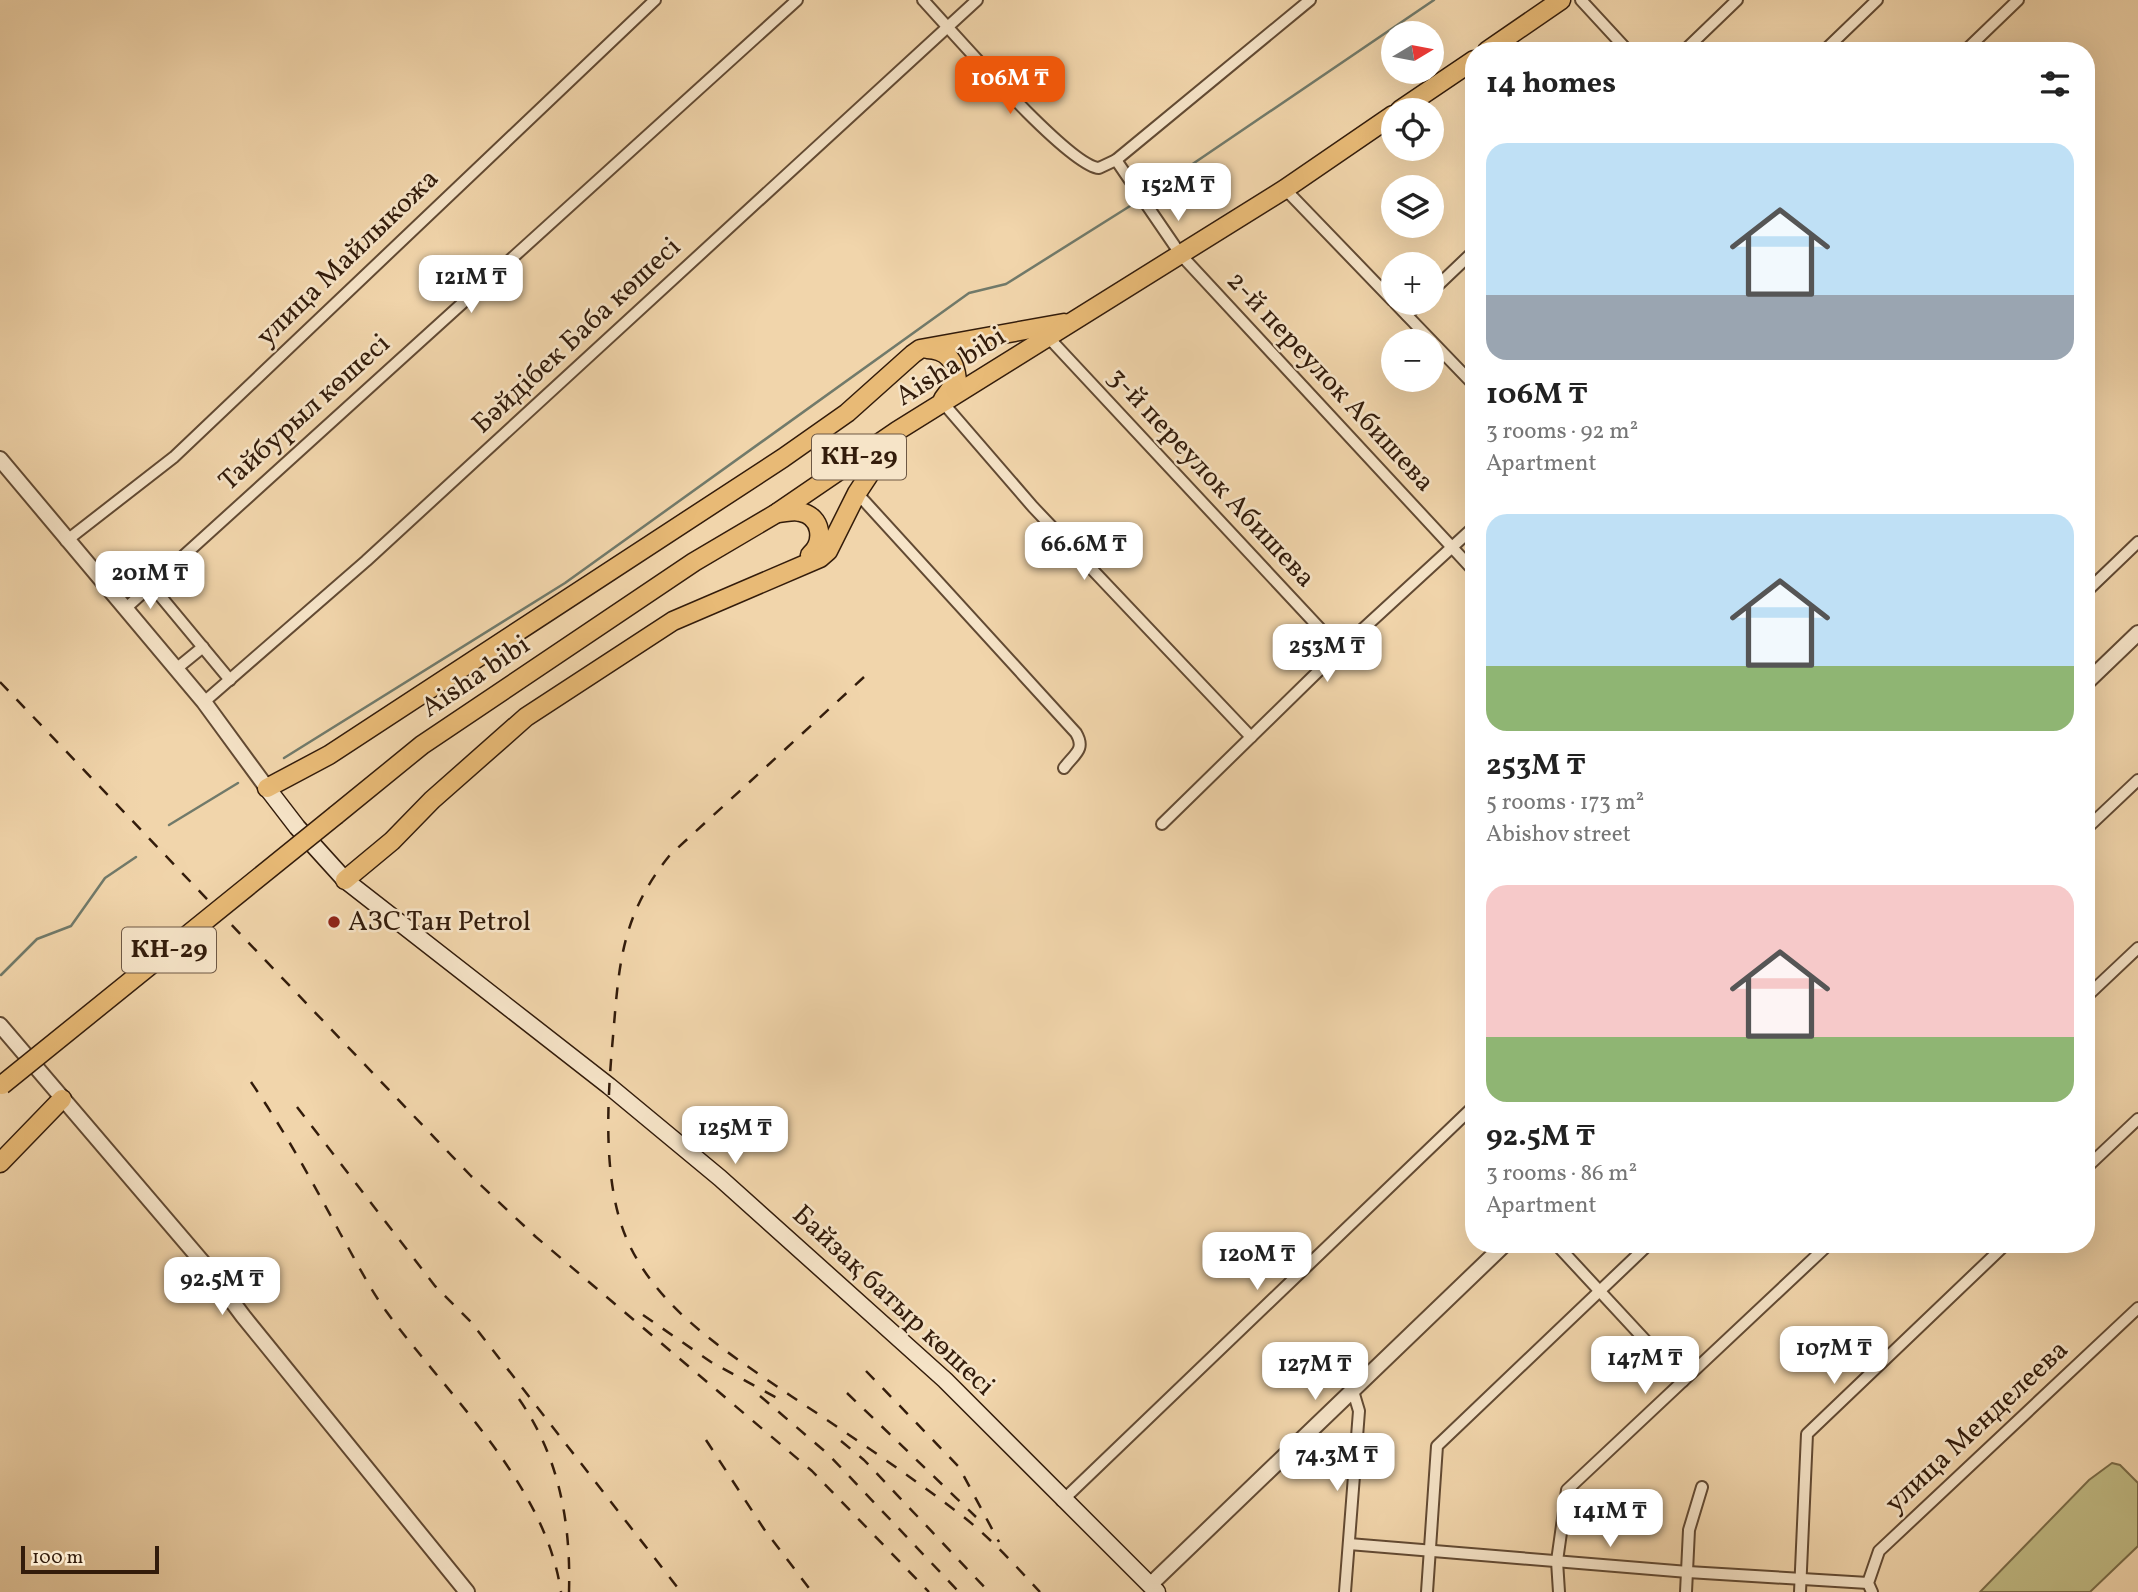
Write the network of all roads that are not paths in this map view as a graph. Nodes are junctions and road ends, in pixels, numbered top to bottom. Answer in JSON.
{"nodes":[{"id":1,"x":655,"y":0,"type":"edge"},
{"id":2,"x":797,"y":0,"type":"edge"},
{"id":3,"x":923,"y":0,"type":"edge"},
{"id":4,"x":977,"y":0,"type":"edge"},
{"id":5,"x":1310,"y":0,"type":"edge"},
{"id":6,"x":1561,"y":0,"type":"edge"},
{"id":7,"x":1581,"y":0,"type":"edge"},
{"id":8,"x":1737,"y":0,"type":"edge"},
{"id":9,"x":1877,"y":0,"type":"edge"},
{"id":10,"x":2018,"y":0,"type":"edge"},
{"id":11,"x":947,"y":26,"type":"junction"},
{"id":12,"x":1500,"y":42,"type":"edge"},
{"id":13,"x":1620,"y":42,"type":"edge"},
{"id":14,"x":1693,"y":42,"type":"edge"},
{"id":15,"x":1833,"y":42,"type":"edge"},
{"id":16,"x":1974,"y":42,"type":"edge"},
{"id":17,"x":1465,"y":66,"type":"edge"},
{"id":18,"x":1418,"y":98,"type":"edge"},
{"id":19,"x":1381,"y":123,"type":"edge"},
{"id":20,"x":1116,"y":160,"type":"junction"},
{"id":21,"x":1285,"y":188,"type":"junction"},
{"id":22,"x":1181,"y":255,"type":"junction"},
{"id":23,"x":1465,"y":260,"type":"edge"},
{"id":24,"x":1444,"y":280,"type":"edge"},
{"id":25,"x":1381,"y":288,"type":"edge"},
{"id":26,"x":1407,"y":315,"type":"edge"},
{"id":27,"x":1072,"y":322,"type":"junction"},
{"id":28,"x":1048,"y":337,"type":"junction"},
{"id":29,"x":920,"y":349,"type":"junction"},
{"id":30,"x":1465,"y":376,"type":"edge"},
{"id":31,"x":939,"y":406,"type":"junction"},
{"id":32,"x":897,"y":431,"type":"junction"},
{"id":33,"x":0,"y":459,"type":"edge"},
{"id":34,"x":857,"y":493,"type":"junction"},
{"id":35,"x":777,"y":513,"type":"junction"},
{"id":36,"x":1465,"y":536,"type":"edge"},
{"id":37,"x":66,"y":541,"type":"junction"},
{"id":38,"x":2138,"y":542,"type":"edge"},
{"id":39,"x":1453,"y":547,"type":"junction"},
{"id":40,"x":1465,"y":561,"type":"edge"},
{"id":41,"x":792,"y":569,"type":"junction"},
{"id":42,"x":2095,"y":583,"type":"edge"},
{"id":43,"x":152,"y":586,"type":"junction"},
{"id":44,"x":126,"y":608,"type":"junction"},
{"id":45,"x":2138,"y":633,"type":"edge"},
{"id":46,"x":203,"y":647,"type":"junction"},
{"id":47,"x":1340,"y":650,"type":"junction"},
{"id":48,"x":176,"y":670,"type":"junction"},
{"id":49,"x":2095,"y":674,"type":"edge"},
{"id":50,"x":230,"y":680,"type":"junction"},
{"id":51,"x":204,"y":702,"type":"junction"},
{"id":52,"x":1251,"y":737,"type":"junction"},
{"id":53,"x":1064,"y":768,"type":"dead end"},
{"id":54,"x":2138,"y":780,"type":"edge"},
{"id":55,"x":267,"y":788,"type":"junction"},
{"id":56,"x":2095,"y":821,"type":"edge"},
{"id":57,"x":1162,"y":824,"type":"dead end"},
{"id":58,"x":345,"y":880,"type":"junction"},
{"id":59,"x":2138,"y":948,"type":"edge"},
{"id":60,"x":2095,"y":987,"type":"edge"},
{"id":61,"x":0,"y":1025,"type":"edge"},
{"id":62,"x":1,"y":1086,"type":"edge"},
{"id":63,"x":62,"y":1099,"type":"junction"},
{"id":64,"x":1465,"y":1115,"type":"edge"},
{"id":65,"x":2138,"y":1119,"type":"edge"},
{"id":66,"x":2095,"y":1160,"type":"edge"},
{"id":67,"x":0,"y":1163,"type":"edge"},
{"id":68,"x":1496,"y":1253,"type":"edge"},
{"id":69,"x":1565,"y":1253,"type":"edge"},
{"id":70,"x":1640,"y":1253,"type":"edge"},
{"id":71,"x":1819,"y":1253,"type":"edge"},
{"id":72,"x":1997,"y":1253,"type":"edge"},
{"id":73,"x":1601,"y":1290,"type":"junction"},
{"id":74,"x":2138,"y":1308,"type":"edge"},
{"id":75,"x":1684,"y":1381,"type":"junction"},
{"id":76,"x":1353,"y":1391,"type":"junction"},
{"id":77,"x":1702,"y":1487,"type":"dead end"},
{"id":78,"x":1062,"y":1500,"type":"junction"},
{"id":79,"x":1349,"y":1544,"type":"junction"},
{"id":80,"x":1430,"y":1550,"type":"junction"},
{"id":81,"x":1557,"y":1560,"type":"junction"},
{"id":82,"x":1688,"y":1572,"type":"junction"},
{"id":83,"x":1801,"y":1579,"type":"junction"},
{"id":84,"x":1870,"y":1587,"type":"edge"},
{"id":85,"x":1153,"y":1589,"type":"edge"},
{"id":86,"x":467,"y":1592,"type":"edge"},
{"id":87,"x":1345,"y":1592,"type":"edge"},
{"id":88,"x":1427,"y":1592,"type":"edge"},
{"id":89,"x":1559,"y":1592,"type":"edge"},
{"id":90,"x":1686,"y":1592,"type":"edge"},
{"id":91,"x":1800,"y":1592,"type":"edge"}],
"edges":[{"from":1,"to":37,"type":"street","name":"улица Майлыкожа"},
{"from":2,"to":43,"type":"street","name":"Тайбурыл көшесі"},
{"from":3,"to":11,"type":"street"},
{"from":4,"to":11,"type":"street","name":"Бәйдібек Баба көшесі"},
{"from":5,"to":20,"type":"street"},
{"from":6,"to":12,"type":"main road"},
{"from":7,"to":13,"type":"street"},
{"from":8,"to":14,"type":"street"},
{"from":9,"to":15,"type":"street"},
{"from":10,"to":16,"type":"street"},
{"from":11,"to":20,"type":"street"},
{"from":11,"to":50,"type":"street","name":"Бәйдібек Баба көшесі"},
{"from":17,"to":18,"type":"main road"},
{"from":19,"to":21,"type":"main road","name":"Aisha bibi","number":"КН-29"},
{"from":20,"to":22,"type":"street","name":"2-й переулок Абишева"},
{"from":21,"to":22,"type":"main road","name":"Aisha bibi","number":"КН-29"},
{"from":21,"to":25,"type":"street"},
{"from":22,"to":27,"type":"main road","name":"Aisha bibi","number":"КН-29"},
{"from":22,"to":39,"type":"street","name":"2-й переулок Абишева"},
{"from":23,"to":24,"type":"street"},
{"from":26,"to":30,"type":"street"},
{"from":27,"to":28,"type":"main road","name":"Aisha bibi","number":"КН-29"},
{"from":27,"to":29,"type":"main road"},
{"from":28,"to":31,"type":"main road","name":"Aisha bibi","number":"КН-29"},
{"from":28,"to":47,"type":"street","name":"3-й переулок Абишева"},
{"from":29,"to":31,"type":"main road"},
{"from":29,"to":55,"type":"main road"},
{"from":31,"to":32,"type":"main road","name":"Aisha bibi","number":"КН-29"},
{"from":31,"to":52,"type":"street"},
{"from":32,"to":34,"type":"main road"},
{"from":32,"to":35,"type":"main road","name":"Aisha bibi","number":"КН-29"},
{"from":33,"to":37,"type":"street"},
{"from":34,"to":41,"type":"main road"},
{"from":34,"to":53,"type":"street"},
{"from":35,"to":41,"type":"main road"},
{"from":35,"to":62,"type":"main road","name":"Aisha bibi","number":"КН-29","bridge":true},
{"from":36,"to":39,"type":"street"},
{"from":37,"to":44,"type":"street"},
{"from":38,"to":42,"type":"street"},
{"from":39,"to":40,"type":"street","name":"2-й переулок Абишева"},
{"from":39,"to":47,"type":"street"},
{"from":41,"to":58,"type":"main road"},
{"from":43,"to":44,"type":"street","name":"Тайбурыл көшесі"},
{"from":43,"to":46,"type":"street"},
{"from":44,"to":48,"type":"street"},
{"from":45,"to":49,"type":"street"},
{"from":46,"to":48,"type":"street"},
{"from":46,"to":50,"type":"street"},
{"from":47,"to":52,"type":"street"},
{"from":48,"to":51,"type":"street"},
{"from":50,"to":51,"type":"street","name":"Бәйдібек Баба көшесі"},
{"from":51,"to":55,"type":"street"},
{"from":52,"to":57,"type":"street"},
{"from":54,"to":56,"type":"street"},
{"from":55,"to":58,"type":"main road","name":"Байзақ батыр көшесі"},
{"from":58,"to":78,"type":"main road","name":"Байзақ батыр көшесі"},
{"from":59,"to":60,"type":"street"},
{"from":61,"to":63,"type":"street"},
{"from":63,"to":67,"type":"main road"},
{"from":63,"to":86,"type":"street"},
{"from":64,"to":78,"type":"street"},
{"from":65,"to":66,"type":"street"},
{"from":68,"to":76,"type":"street"},
{"from":69,"to":73,"type":"street"},
{"from":70,"to":73,"type":"street"},
{"from":71,"to":75,"type":"street"},
{"from":72,"to":83,"type":"street"},
{"from":73,"to":75,"type":"street"},
{"from":73,"to":80,"type":"street"},
{"from":74,"to":84,"type":"street","name":"улица Менделеева"},
{"from":75,"to":81,"type":"street"},
{"from":76,"to":79,"type":"street"},
{"from":76,"to":85,"type":"street"},
{"from":77,"to":82,"type":"street"},
{"from":78,"to":85,"type":"main road","name":"Байзақ батыр көшесі"},
{"from":79,"to":80,"type":"street"},
{"from":79,"to":87,"type":"street"},
{"from":80,"to":81,"type":"street"},
{"from":80,"to":88,"type":"street"},
{"from":81,"to":82,"type":"street"},
{"from":81,"to":89,"type":"street"},
{"from":82,"to":83,"type":"street"},
{"from":82,"to":90,"type":"street"},
{"from":83,"to":84,"type":"street"},
{"from":83,"to":91,"type":"street"}]}
